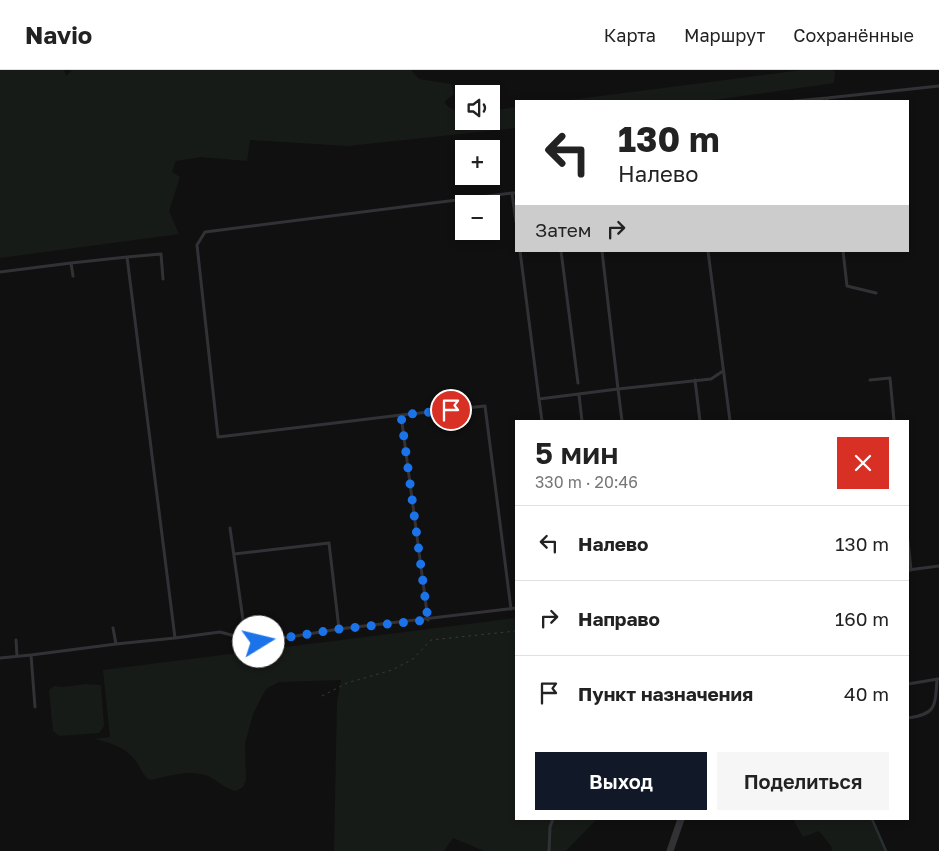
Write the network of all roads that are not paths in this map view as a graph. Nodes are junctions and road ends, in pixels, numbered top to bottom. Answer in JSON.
{"nodes":[{"id":1,"x":939,"y":86,"type":"edge"},
{"id":2,"x":827,"y":100,"type":"edge"},
{"id":3,"x":514,"y":193,"type":"edge"},
{"id":4,"x":515,"y":208,"type":"edge"},
{"id":5,"x":520,"y":252,"type":"edge"},
{"id":6,"x":561,"y":252,"type":"edge"},
{"id":7,"x":602,"y":252,"type":"edge"},
{"id":8,"x":708,"y":252,"type":"edge"},
{"id":9,"x":844,"y":252,"type":"edge"},
{"id":10,"x":127,"y":257,"type":"junction"},
{"id":11,"x":71,"y":263,"type":"junction"},
{"id":12,"x":0,"y":272,"type":"edge"},
{"id":13,"x":74,"y":276,"type":"dead end"},
{"id":14,"x":164,"y":279,"type":"dead end"},
{"id":15,"x":876,"y":293,"type":"dead end"},
{"id":16,"x":723,"y":370,"type":"junction"},
{"id":17,"x":695,"y":380,"type":"junction"},
{"id":18,"x":870,"y":380,"type":"dead end"},
{"id":19,"x":578,"y":383,"type":"dead end"},
{"id":20,"x":618,"y":390,"type":"junction"},
{"id":21,"x":579,"y":394,"type":"junction"},
{"id":22,"x":539,"y":399,"type":"junction"},
{"id":23,"x":401,"y":415,"type":"junction"},
{"id":24,"x":542,"y":420,"type":"edge"},
{"id":25,"x":582,"y":420,"type":"edge"},
{"id":26,"x":622,"y":420,"type":"edge"},
{"id":27,"x":700,"y":420,"type":"edge"},
{"id":28,"x":730,"y":420,"type":"edge"},
{"id":29,"x":894,"y":420,"type":"edge"},
{"id":30,"x":230,"y":528,"type":"dead end"},
{"id":31,"x":234,"y":554,"type":"junction"},
{"id":32,"x":939,"y":566,"type":"edge"},
{"id":33,"x":909,"y":570,"type":"edge"},
{"id":34,"x":515,"y":608,"type":"edge"},
{"id":35,"x":511,"y":609,"type":"junction"},
{"id":36,"x":428,"y":620,"type":"junction"},
{"id":37,"x":113,"y":628,"type":"dead end"},
{"id":38,"x":339,"y":629,"type":"junction"},
{"id":39,"x":245,"y":634,"type":"junction"},
{"id":40,"x":175,"y":638,"type":"junction"},
{"id":41,"x":16,"y":640,"type":"dead end"},
{"id":42,"x":116,"y":644,"type":"junction"},
{"id":43,"x":30,"y":655,"type":"junction"},
{"id":44,"x":17,"y":656,"type":"junction"},
{"id":45,"x":0,"y":658,"type":"edge"},
{"id":46,"x":938,"y":679,"type":"edge"},
{"id":47,"x":909,"y":684,"type":"edge"},
{"id":48,"x":35,"y":707,"type":"dead end"},
{"id":49,"x":909,"y":718,"type":"edge"},
{"id":50,"x":553,"y":820,"type":"edge"},
{"id":51,"x":681,"y":820,"type":"edge"},
{"id":52,"x":549,"y":851,"type":"edge"},
{"id":53,"x":670,"y":851,"type":"edge"}],
"edges":[{"from":1,"to":2,"type":"lane"},
{"from":3,"to":4,"type":"lane"},
{"from":3,"to":23,"type":"lane"},
{"from":5,"to":22,"type":"lane"},
{"from":6,"to":19,"type":"lane"},
{"from":7,"to":20,"type":"lane"},
{"from":8,"to":16,"type":"lane"},
{"from":9,"to":15,"type":"lane"},
{"from":10,"to":11,"type":"lane"},
{"from":10,"to":14,"type":"lane"},
{"from":10,"to":40,"type":"lane"},
{"from":11,"to":12,"type":"lane"},
{"from":11,"to":13,"type":"lane"},
{"from":16,"to":17,"type":"lane"},
{"from":16,"to":28,"type":"lane"},
{"from":17,"to":20,"type":"lane"},
{"from":17,"to":27,"type":"lane"},
{"from":18,"to":29,"type":"lane"},
{"from":20,"to":21,"type":"lane"},
{"from":20,"to":26,"type":"lane"},
{"from":21,"to":22,"type":"lane"},
{"from":21,"to":25,"type":"lane"},
{"from":22,"to":24,"type":"lane"},
{"from":23,"to":35,"type":"lane"},
{"from":23,"to":36,"type":"lane"},
{"from":30,"to":31,"type":"lane"},
{"from":31,"to":38,"type":"lane"},
{"from":31,"to":39,"type":"lane"},
{"from":32,"to":33,"type":"lane"},
{"from":34,"to":35,"type":"lane"},
{"from":35,"to":36,"type":"lane"},
{"from":36,"to":38,"type":"lane"},
{"from":37,"to":42,"type":"lane"},
{"from":38,"to":39,"type":"lane"},
{"from":39,"to":40,"type":"lane"},
{"from":40,"to":42,"type":"lane"},
{"from":41,"to":44,"type":"lane"},
{"from":42,"to":43,"type":"lane"},
{"from":43,"to":44,"type":"lane"},
{"from":43,"to":48,"type":"lane"},
{"from":44,"to":45,"type":"lane"},
{"from":46,"to":47,"type":"lane"},
{"from":46,"to":49,"type":"lane"},
{"from":50,"to":52,"type":"lane"},
{"from":51,"to":53,"type":"street"}]}
